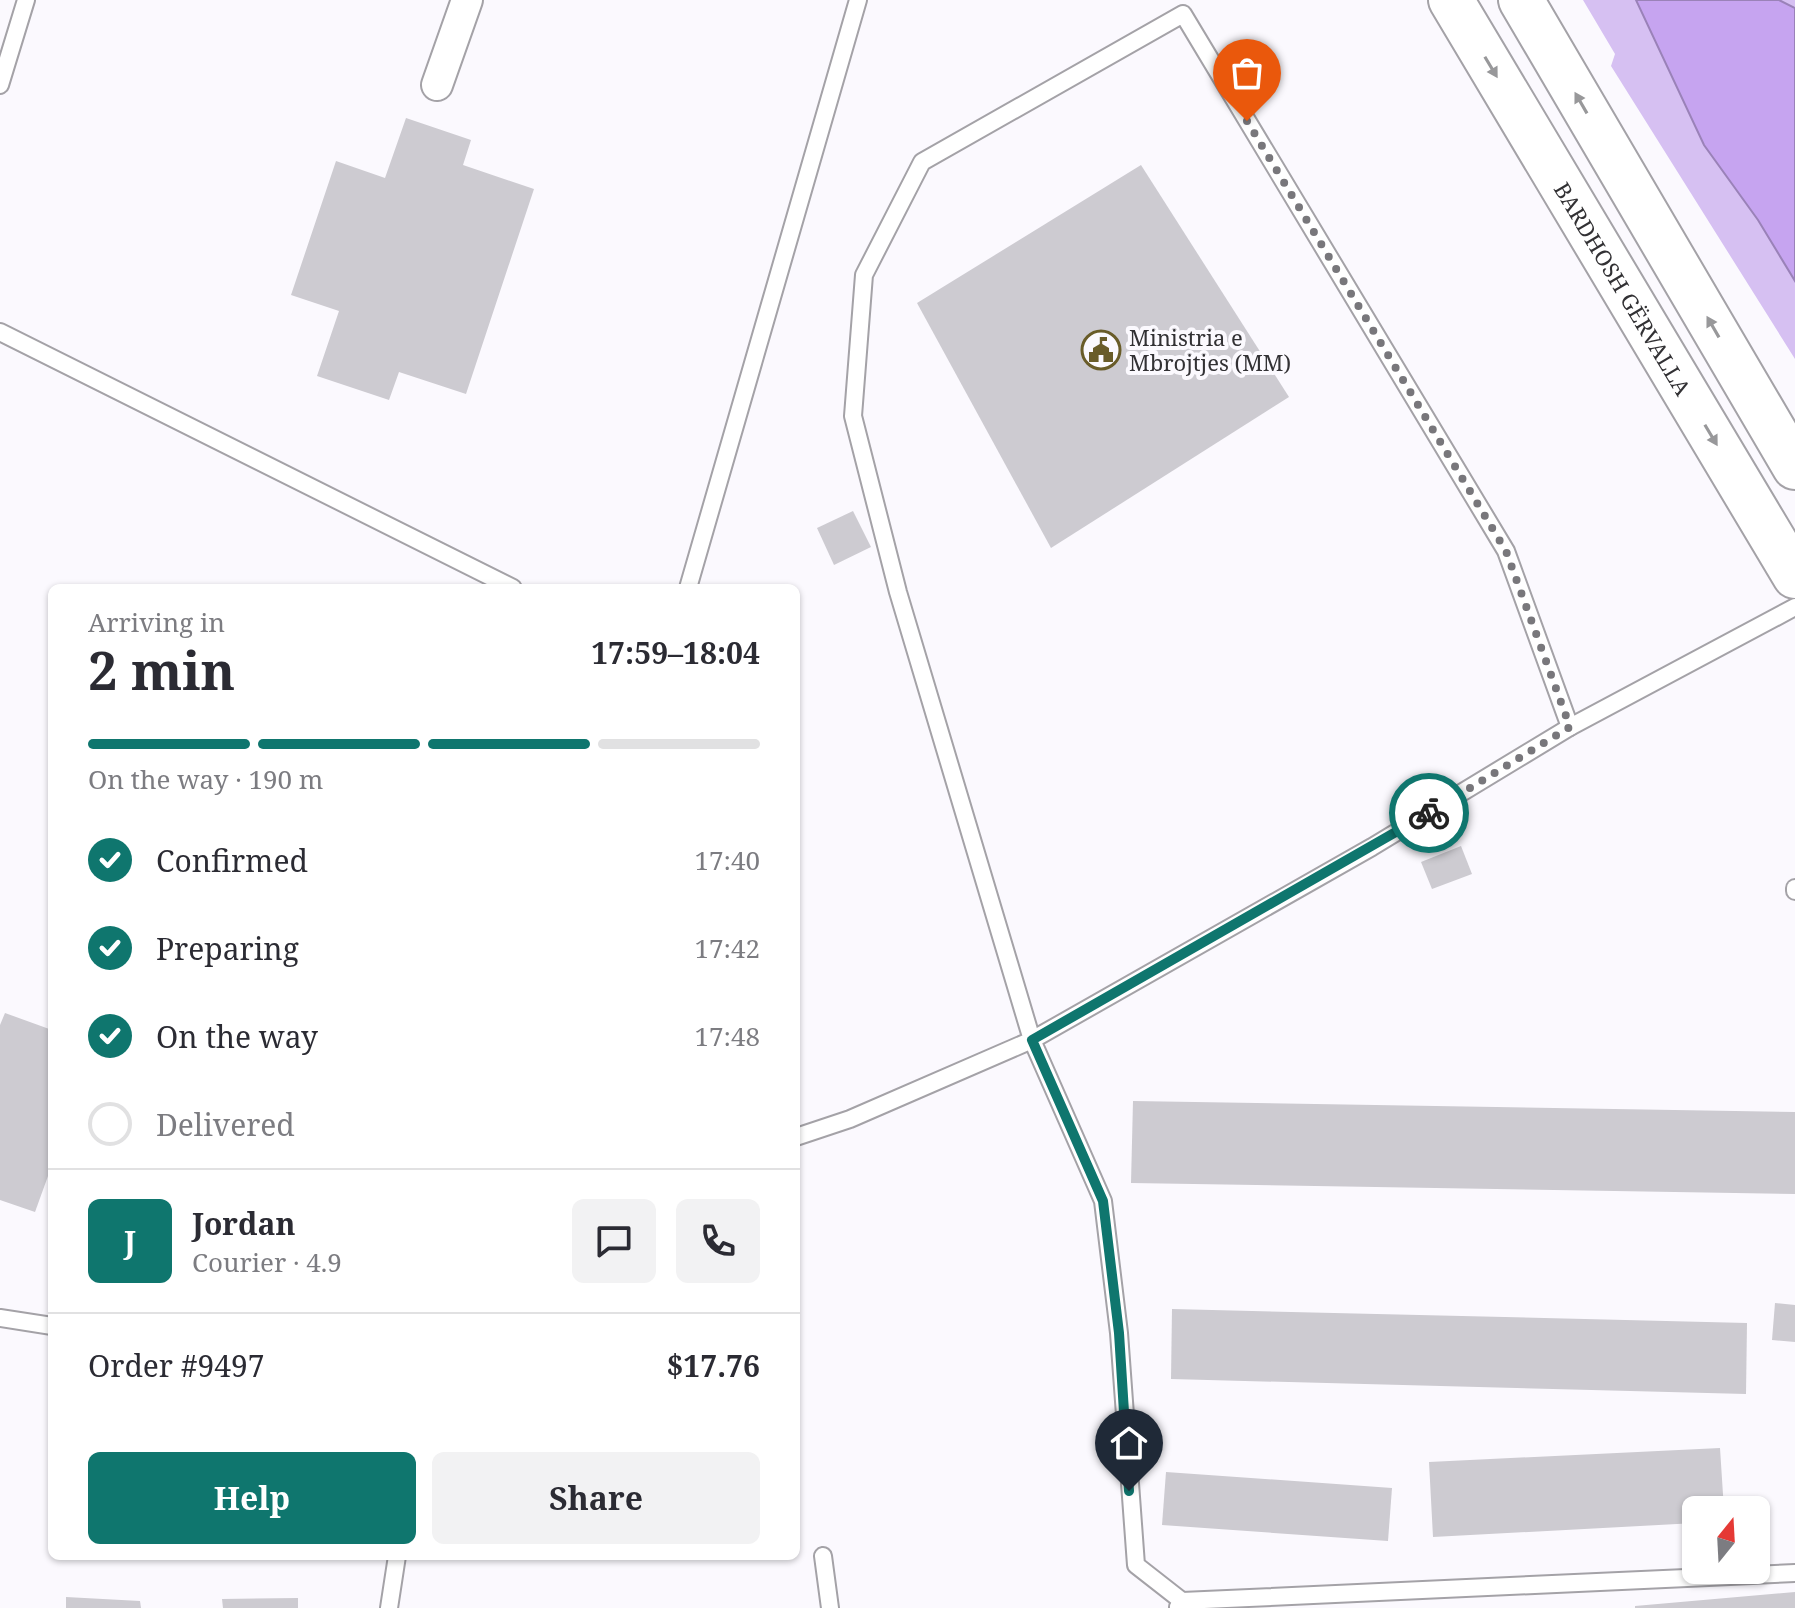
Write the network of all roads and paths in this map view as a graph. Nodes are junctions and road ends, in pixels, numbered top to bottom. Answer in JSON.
{"nodes":[{"id":1,"x":26,"y":0,"type":"edge"},
{"id":2,"x":467,"y":0,"type":"edge"},
{"id":3,"x":858,"y":0,"type":"edge"},
{"id":4,"x":1451,"y":0,"type":"edge"},
{"id":5,"x":1521,"y":0,"type":"edge"},
{"id":6,"x":6,"y":40,"type":"edge"},
{"id":7,"x":0,"y":85,"type":"edge"},
{"id":8,"x":437,"y":85,"type":"dead end"},
{"id":9,"x":0,"y":332,"type":"edge"},
{"id":10,"x":1795,"y":467,"type":"edge"},
{"id":11,"x":1795,"y":576,"type":"edge"},
{"id":12,"x":505,"y":584,"type":"edge"},
{"id":13,"x":689,"y":584,"type":"edge"},
{"id":14,"x":1795,"y":607,"type":"edge"},
{"id":15,"x":1570,"y":727,"type":"junction"},
{"id":16,"x":1032,"y":1040,"type":"junction"},
{"id":17,"x":800,"y":1136,"type":"edge"},
{"id":18,"x":0,"y":1318,"type":"edge"},
{"id":19,"x":48,"y":1325,"type":"edge"},
{"id":20,"x":823,"y":1556,"type":"dead end"},
{"id":21,"x":396,"y":1560,"type":"edge"},
{"id":22,"x":1795,"y":1573,"type":"edge"},
{"id":23,"x":1180,"y":1604,"type":"edge"},
{"id":24,"x":389,"y":1608,"type":"edge"},
{"id":25,"x":830,"y":1608,"type":"edge"}],
"edges":[{"from":1,"to":6,"type":"lane"},
{"from":2,"to":8,"type":"street"},
{"from":3,"to":13,"type":"lane"},
{"from":4,"to":11,"type":"highway","name":"BARDHOSH GËRVALLA","one_way":true},
{"from":10,"to":5,"type":"highway","one_way":true},
{"from":6,"to":7,"type":"lane"},
{"from":9,"to":12,"type":"lane"},
{"from":14,"to":15,"type":"lane"},
{"from":15,"to":16,"type":"lane"},
{"from":15,"to":16,"type":"lane"},
{"from":16,"to":17,"type":"lane"},
{"from":16,"to":23,"type":"lane"},
{"from":18,"to":19,"type":"lane"},
{"from":20,"to":25,"type":"lane"},
{"from":21,"to":24,"type":"lane"},
{"from":22,"to":23,"type":"lane"}]}
